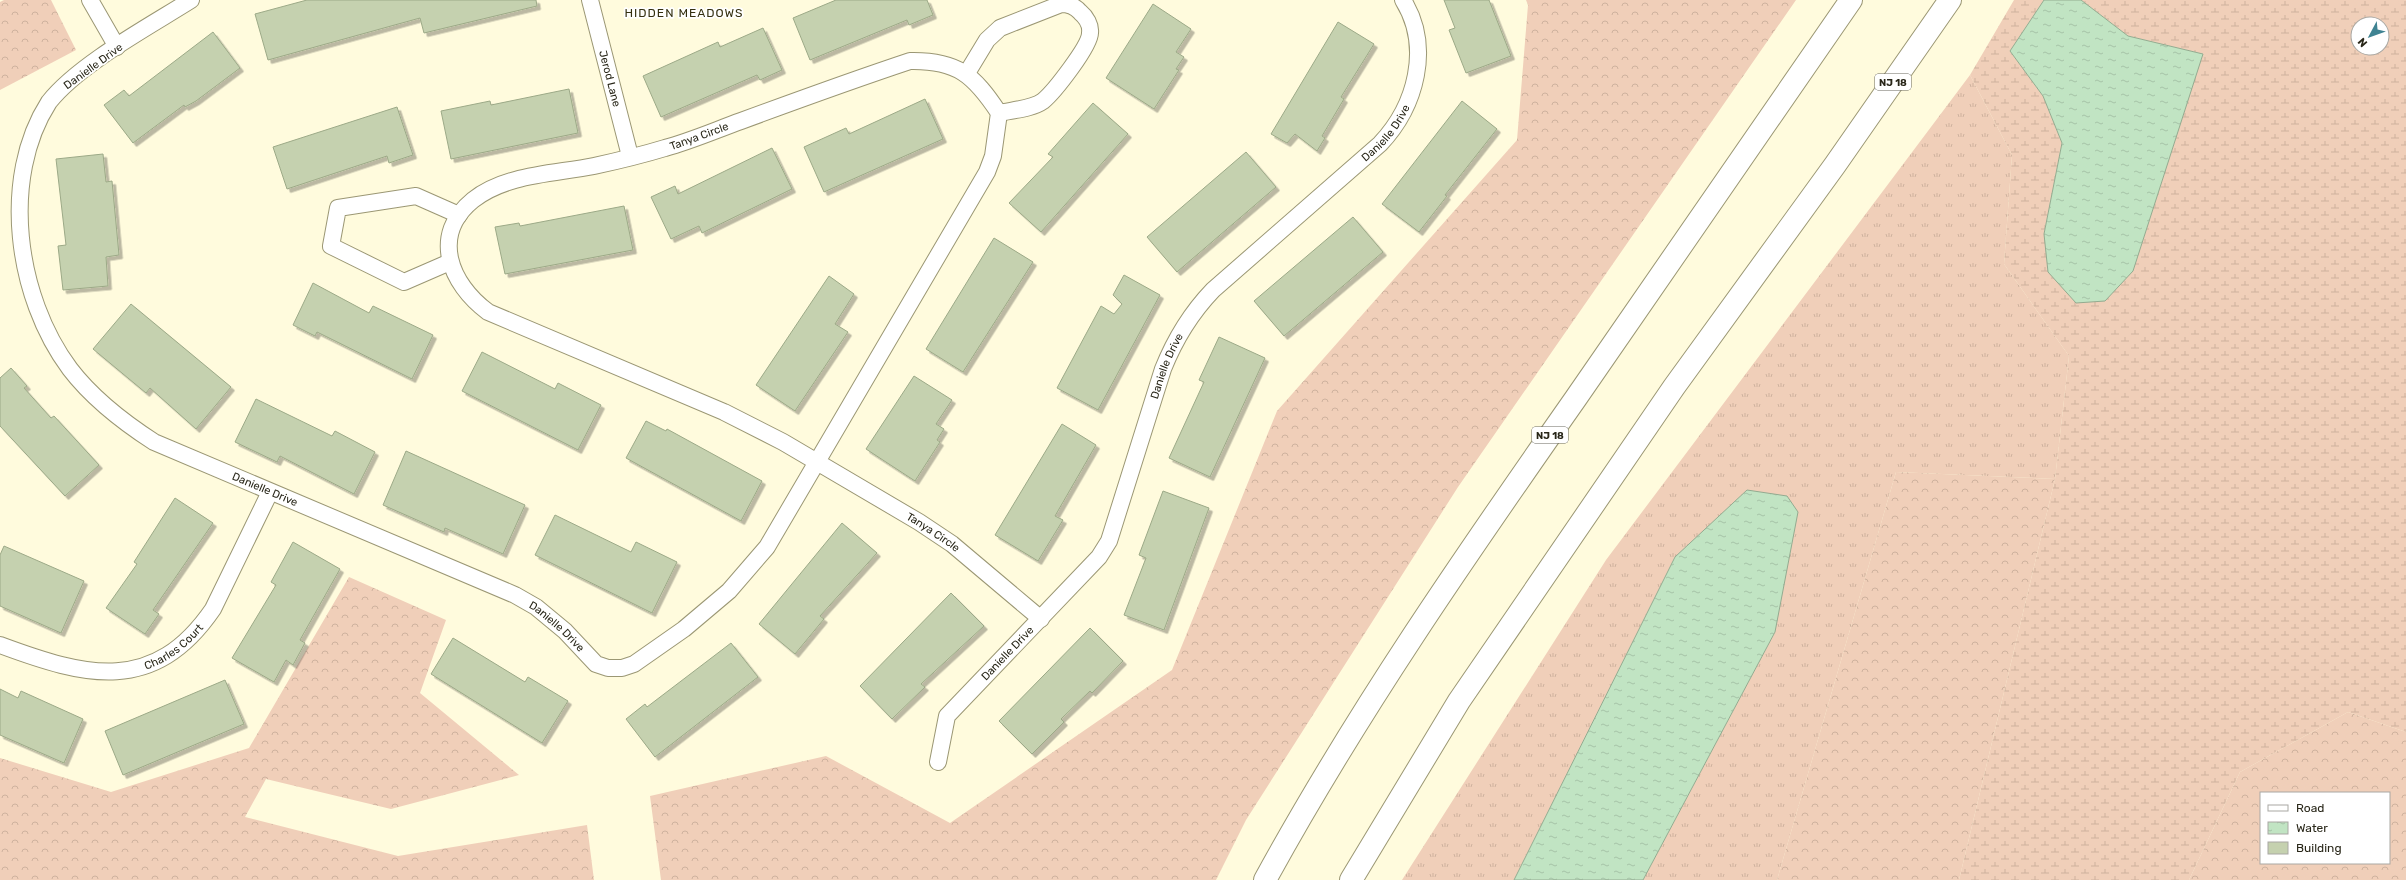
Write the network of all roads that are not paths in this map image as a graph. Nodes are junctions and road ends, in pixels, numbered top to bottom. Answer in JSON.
{"nodes":[{"id":1,"x":90,"y":0,"type":"edge"},
{"id":2,"x":191,"y":0,"type":"edge"},
{"id":3,"x":590,"y":0,"type":"edge"},
{"id":4,"x":1403,"y":0,"type":"edge"},
{"id":5,"x":1851,"y":0,"type":"edge"},
{"id":6,"x":1950,"y":0,"type":"edge"},
{"id":7,"x":118,"y":47,"type":"junction"},
{"id":8,"x":967,"y":73,"type":"junction"},
{"id":9,"x":999,"y":113,"type":"junction"},
{"id":10,"x":630,"y":156,"type":"junction"},
{"id":11,"x":459,"y":215,"type":"junction"},
{"id":12,"x":450,"y":262,"type":"junction"},
{"id":13,"x":816,"y":461,"type":"junction"},
{"id":14,"x":270,"y":492,"type":"junction"},
{"id":15,"x":1041,"y":619,"type":"junction"},
{"id":16,"x":0,"y":644,"type":"edge"},
{"id":17,"x":938,"y":762,"type":"dead end"},
{"id":18,"x":1265,"y":880,"type":"edge"},
{"id":19,"x":1351,"y":880,"type":"edge"}],
"edges":[{"from":1,"to":7,"type":"street"},
{"from":2,"to":7,"type":"street","name":"Danielle Drive"},
{"from":3,"to":10,"type":"street","name":"Jerod Lane"},
{"from":4,"to":15,"type":"street","name":"Danielle Drive"},
{"from":5,"to":18,"type":"highway","number":"NJ 18"},
{"from":6,"to":19,"type":"highway","number":"NJ 18"},
{"from":7,"to":14,"type":"street","name":"Danielle Drive"},
{"from":8,"to":9,"type":"street","name":"Tanya Circle"},
{"from":8,"to":9,"type":"street"},
{"from":8,"to":10,"type":"street","name":"Tanya Circle"},
{"from":9,"to":13,"type":"street"},
{"from":10,"to":11,"type":"street","name":"Tanya Circle"},
{"from":11,"to":12,"type":"street","name":"Tanya Circle"},
{"from":11,"to":12,"type":"street"},
{"from":12,"to":13,"type":"street","name":"Tanya Circle"},
{"from":13,"to":14,"type":"street","name":"Danielle Drive"},
{"from":13,"to":15,"type":"street","name":"Tanya Circle"},
{"from":14,"to":16,"type":"street","name":"Charles Court"},
{"from":15,"to":17,"type":"street","name":"Danielle Drive"}]}
